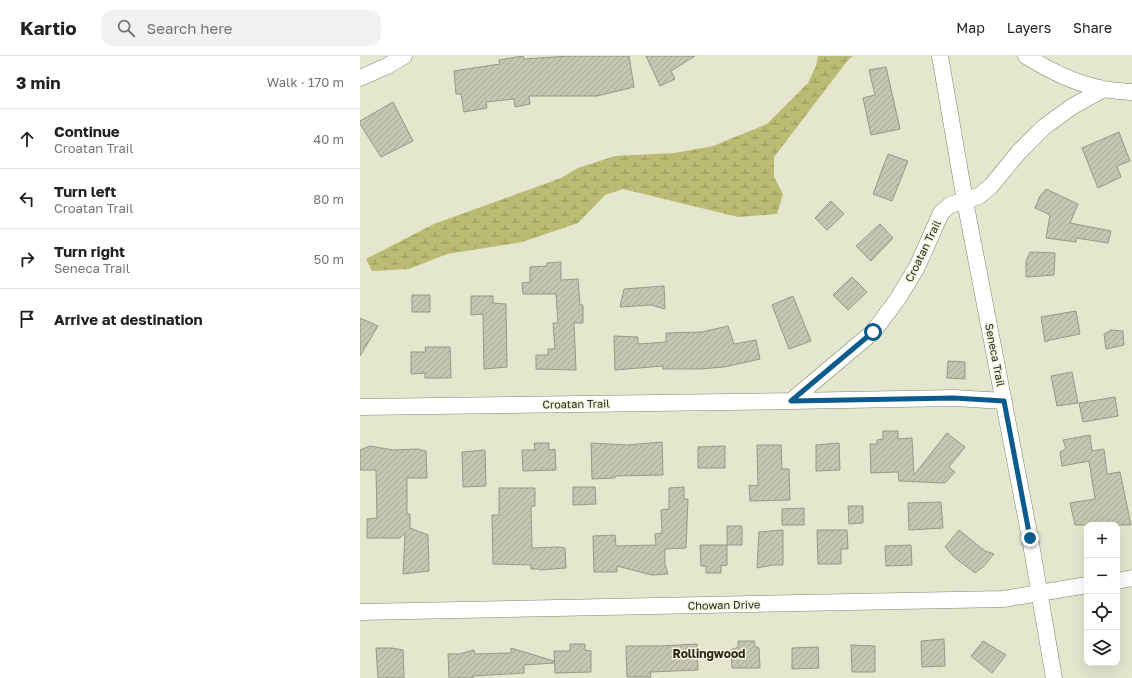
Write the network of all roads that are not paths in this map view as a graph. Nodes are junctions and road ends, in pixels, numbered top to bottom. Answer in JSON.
{"nodes":[{"id":1,"x":404,"y":56,"type":"edge"},
{"id":2,"x":940,"y":56,"type":"edge"},
{"id":3,"x":1026,"y":56,"type":"edge"},
{"id":4,"x":360,"y":78,"type":"edge"},
{"id":5,"x":1104,"y":89,"type":"junction"},
{"id":6,"x":1132,"y":92,"type":"edge"},
{"id":7,"x":965,"y":201,"type":"junction"},
{"id":8,"x":791,"y":401,"type":"junction"},
{"id":9,"x":1004,"y":401,"type":"junction"},
{"id":10,"x":360,"y":407,"type":"edge"},
{"id":11,"x":1132,"y":578,"type":"edge"},
{"id":12,"x":1120,"y":580,"type":"edge"},
{"id":13,"x":1084,"y":585,"type":"edge"},
{"id":14,"x":1038,"y":593,"type":"junction"},
{"id":15,"x":360,"y":612,"type":"edge"},
{"id":16,"x":1054,"y":678,"type":"edge"}],
"edges":[{"from":1,"to":4,"type":"street"},
{"from":2,"to":7,"type":"street","name":"Seneca Trail"},
{"from":3,"to":5,"type":"street"},
{"from":5,"to":6,"type":"street"},
{"from":5,"to":7,"type":"street","name":"Croatan Trail"},
{"from":7,"to":8,"type":"street","name":"Croatan Trail"},
{"from":7,"to":9,"type":"street","name":"Seneca Trail"},
{"from":8,"to":9,"type":"street","name":"Croatan Trail"},
{"from":8,"to":10,"type":"street","name":"Croatan Trail"},
{"from":9,"to":14,"type":"street","name":"Seneca Trail"},
{"from":11,"to":12,"type":"street"},
{"from":13,"to":14,"type":"street","name":"Chowan Drive"},
{"from":14,"to":15,"type":"street","name":"Chowan Drive"},
{"from":14,"to":16,"type":"street","name":"Seneca Trail"}]}
